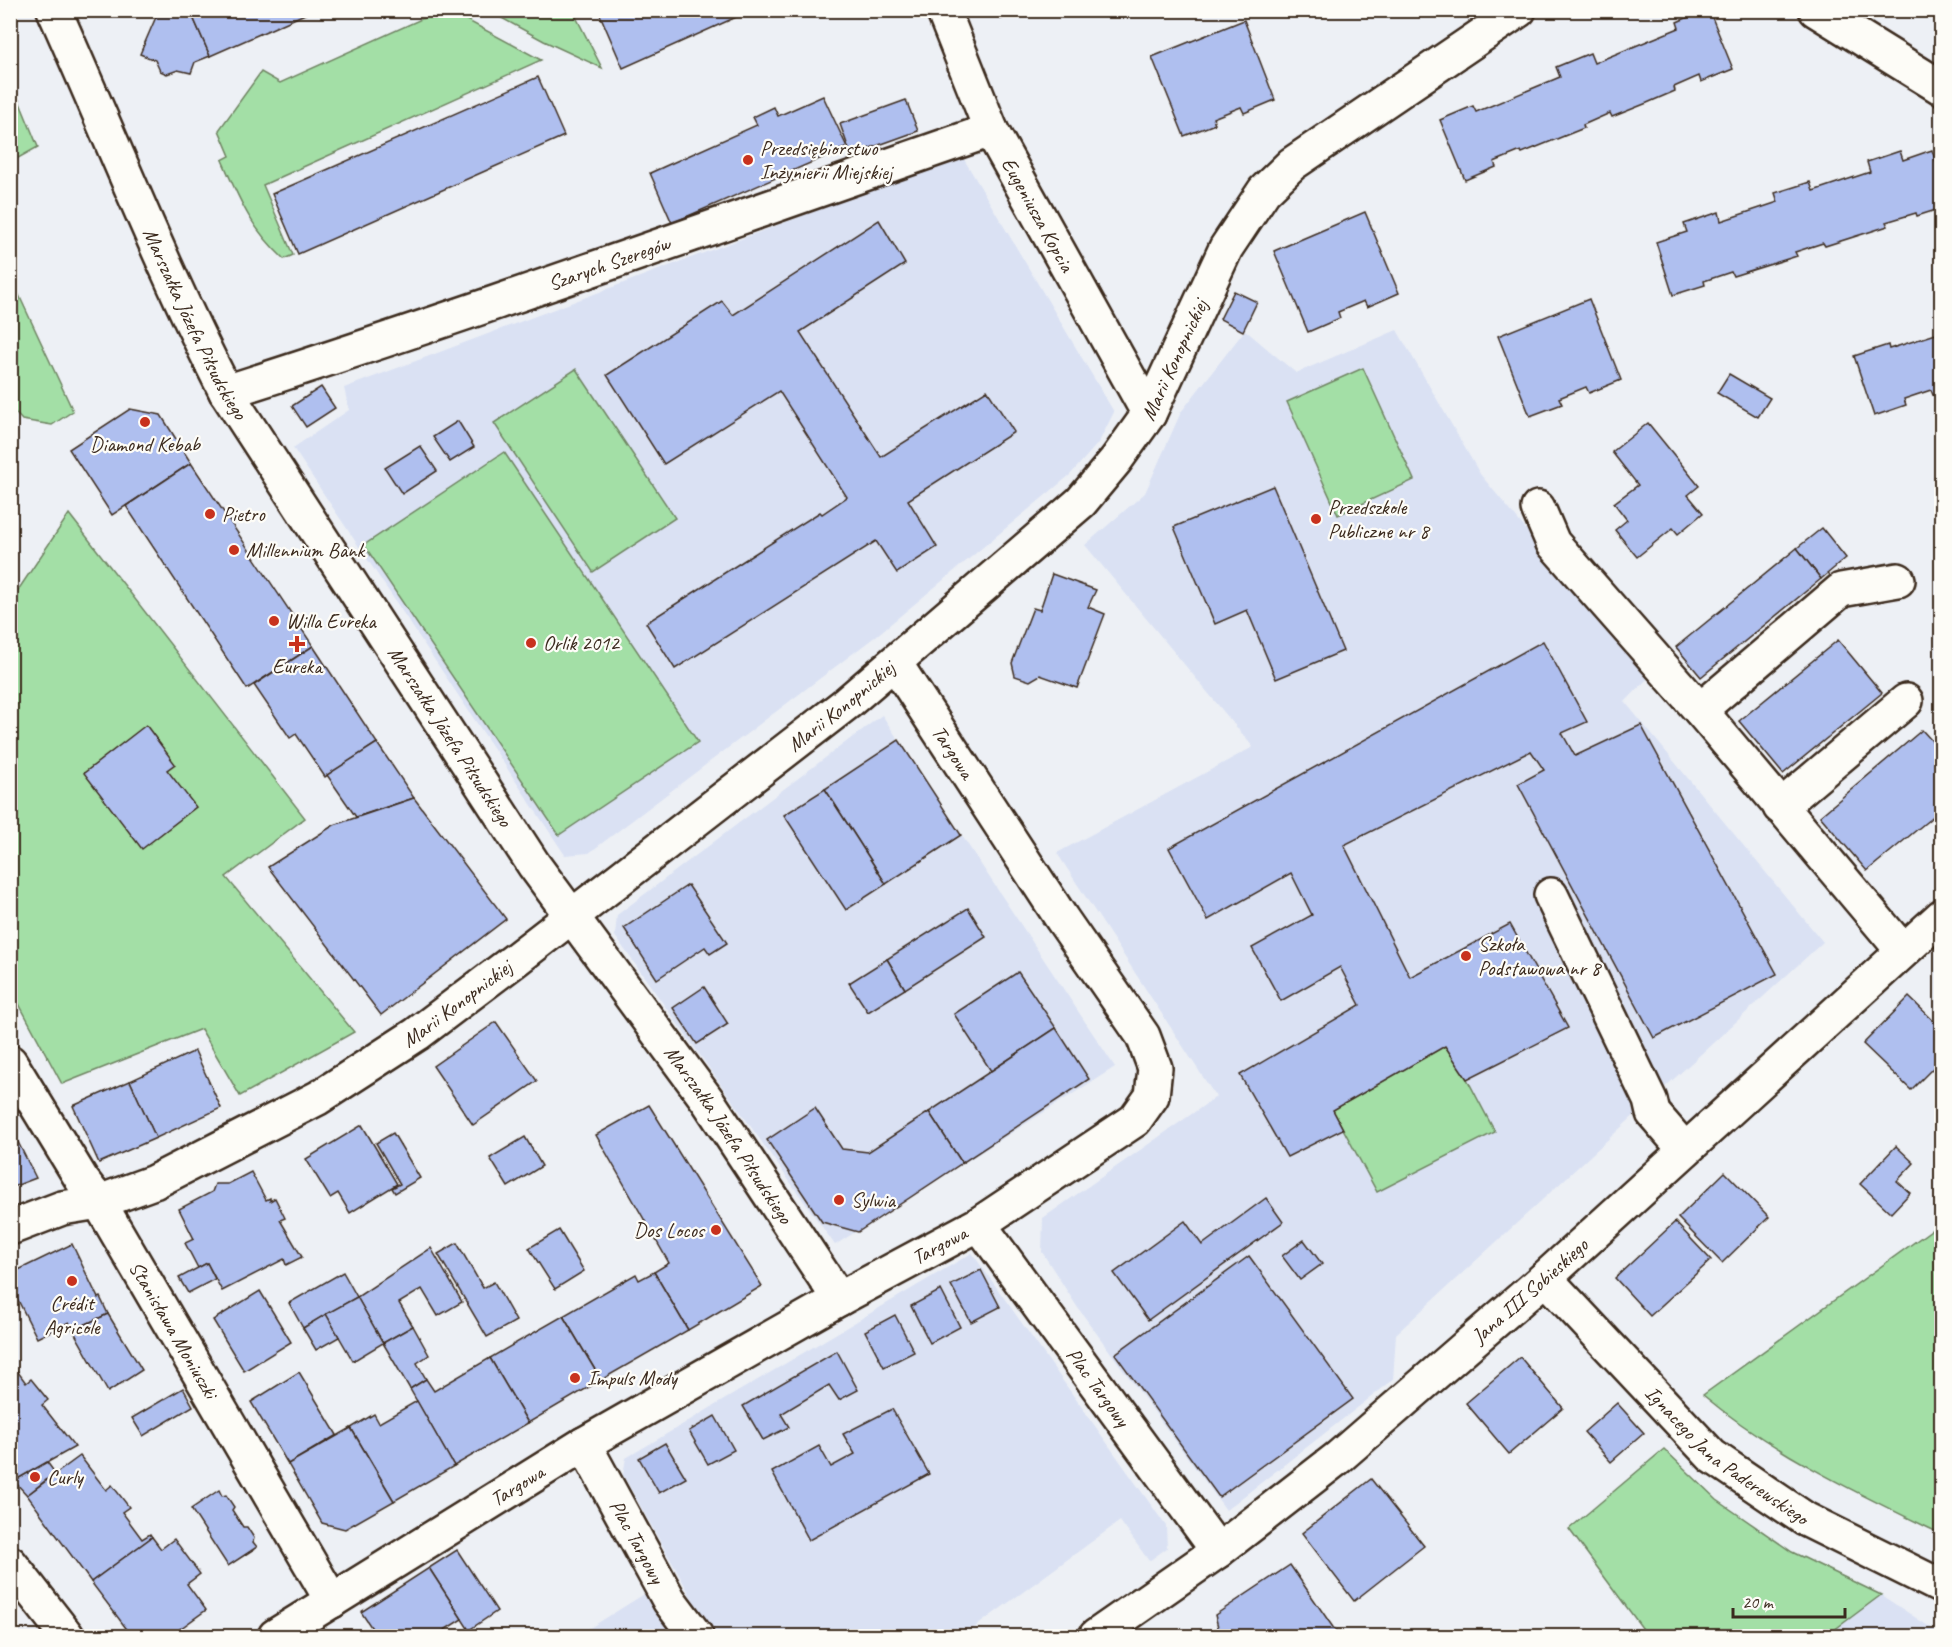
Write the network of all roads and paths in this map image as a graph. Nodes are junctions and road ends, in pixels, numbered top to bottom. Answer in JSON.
{"nodes":[{"id":1,"x":54,"y":10,"type":"edge"},
{"id":2,"x":943,"y":10,"type":"edge"},
{"id":3,"x":1519,"y":10,"type":"edge"},
{"id":4,"x":1816,"y":10,"type":"edge"},
{"id":5,"x":1941,"y":88,"type":"edge"},
{"id":6,"x":990,"y":130,"type":"junction"},
{"id":7,"x":226,"y":392,"type":"junction"},
{"id":8,"x":1149,"y":414,"type":"junction"},
{"id":9,"x":1538,"y":508,"type":"dead end"},
{"id":10,"x":1898,"y":580,"type":"dead end"},
{"id":11,"x":895,"y":663,"type":"junction"},
{"id":12,"x":1906,"y":701,"type":"dead end"},
{"id":13,"x":1700,"y":710,"type":"junction"},
{"id":14,"x":1780,"y":807,"type":"junction"},
{"id":15,"x":1551,"y":895,"type":"dead end"},
{"id":16,"x":570,"y":916,"type":"junction"},
{"id":17,"x":1941,"y":916,"type":"edge"},
{"id":18,"x":1903,"y":951,"type":"junction"},
{"id":19,"x":10,"y":1062,"type":"edge"},
{"id":20,"x":1685,"y":1150,"type":"junction"},
{"id":21,"x":99,"y":1202,"type":"junction"},
{"id":22,"x":979,"y":1224,"type":"junction"},
{"id":23,"x":10,"y":1228,"type":"edge"},
{"id":24,"x":1545,"y":1278,"type":"junction"},
{"id":25,"x":839,"y":1299,"type":"junction"},
{"id":26,"x":584,"y":1444,"type":"junction"},
{"id":27,"x":1218,"y":1551,"type":"junction"},
{"id":28,"x":10,"y":1563,"type":"edge"},
{"id":29,"x":1941,"y":1587,"type":"edge"},
{"id":30,"x":332,"y":1601,"type":"junction"},
{"id":31,"x":1106,"y":1633,"type":"edge"},
{"id":32,"x":67,"y":1636,"type":"edge"},
{"id":33,"x":275,"y":1636,"type":"edge"},
{"id":34,"x":696,"y":1636,"type":"edge"}],
"edges":[{"from":1,"to":7,"type":"street","name":"Marszałka Józefa Piłsudskiego"},
{"from":2,"to":6,"type":"street","name":"Eugeniusza Kopcia"},
{"from":3,"to":8,"type":"street","name":"Marii Konopnickiej"},
{"from":4,"to":5,"type":"street"},
{"from":6,"to":7,"type":"street","name":"Szarych Szeregów"},
{"from":6,"to":8,"type":"street","name":"Eugeniusza Kopcia"},
{"from":7,"to":16,"type":"street","name":"Marszałka Józefa Piłsudskiego"},
{"from":8,"to":11,"type":"street","name":"Marii Konopnickiej"},
{"from":9,"to":13,"type":"street"},
{"from":10,"to":13,"type":"street"},
{"from":11,"to":16,"type":"street","name":"Marii Konopnickiej"},
{"from":11,"to":22,"type":"street","name":"Targowa"},
{"from":12,"to":14,"type":"street"},
{"from":13,"to":14,"type":"street"},
{"from":14,"to":18,"type":"street"},
{"from":15,"to":20,"type":"street"},
{"from":16,"to":21,"type":"street","name":"Marii Konopnickiej"},
{"from":16,"to":25,"type":"street","name":"Marszałka Józefa Piłsudskiego"},
{"from":17,"to":18,"type":"street","name":"Jana III Sobieskiego"},
{"from":18,"to":20,"type":"street","name":"Jana III Sobieskiego"},
{"from":19,"to":21,"type":"street","name":"Stanisława Moniuszki"},
{"from":20,"to":24,"type":"street","name":"Jana III Sobieskiego"},
{"from":21,"to":23,"type":"street","name":"Marii Konopnickiej"},
{"from":21,"to":30,"type":"street","name":"Stanisława Moniuszki"},
{"from":22,"to":25,"type":"street","name":"Targowa"},
{"from":22,"to":27,"type":"street","name":"Plac Targowy"},
{"from":24,"to":27,"type":"street","name":"Jana III Sobieskiego"},
{"from":24,"to":29,"type":"street","name":"Ignacego Jana Paderewskiego"},
{"from":25,"to":26,"type":"street","name":"Targowa"},
{"from":26,"to":30,"type":"street","name":"Targowa"},
{"from":26,"to":34,"type":"street","name":"Plac Targowy"},
{"from":27,"to":31,"type":"street","name":"Jana III Sobieskiego"},
{"from":28,"to":32,"type":"street"},
{"from":30,"to":33,"type":"street","name":"Targowa"}]}
